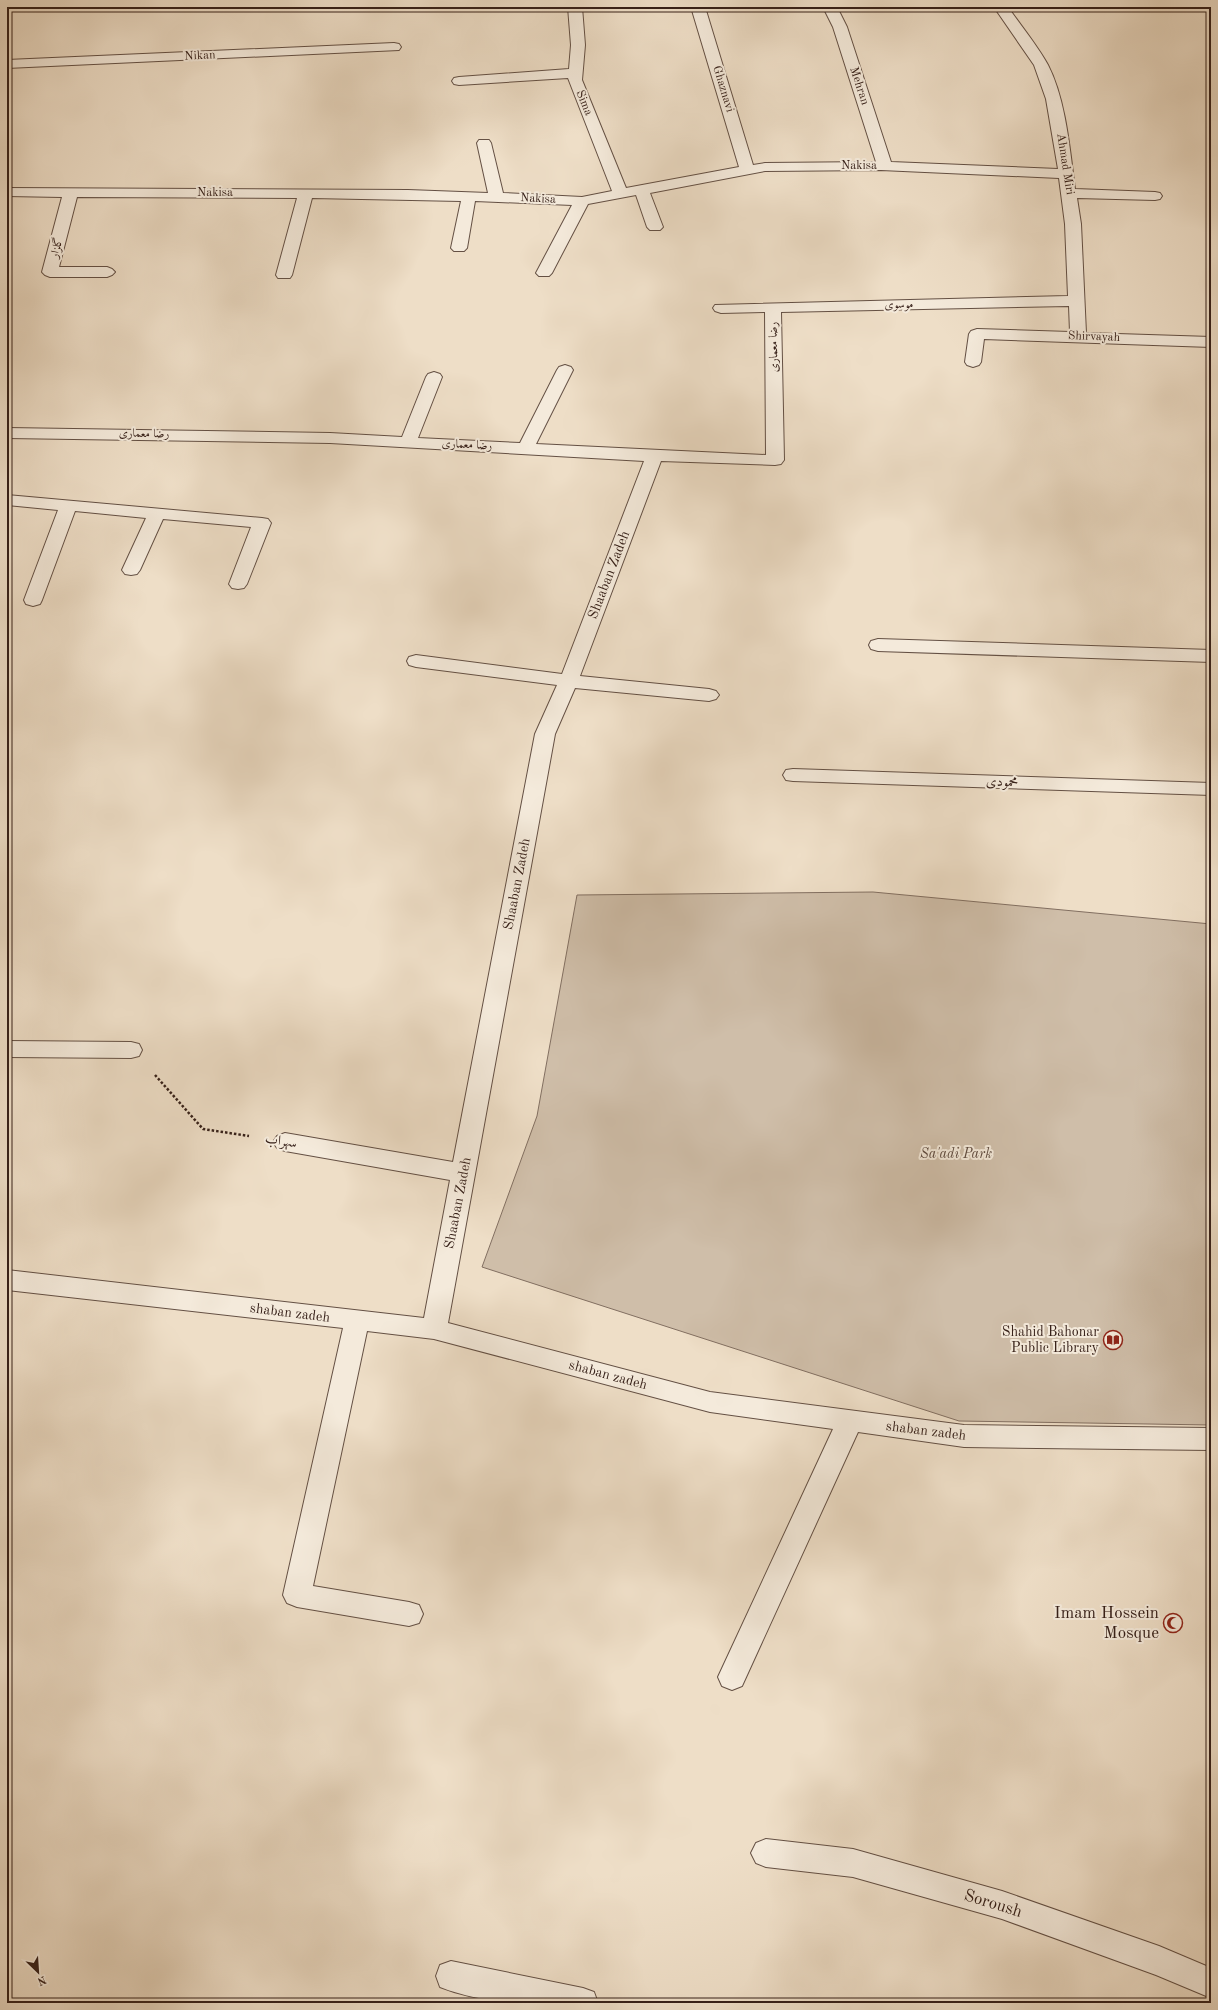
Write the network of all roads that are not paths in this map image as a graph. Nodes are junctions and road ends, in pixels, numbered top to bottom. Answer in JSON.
{"nodes":[{"id":1,"x":575,"y":7,"type":"edge"},
{"id":2,"x":698,"y":7,"type":"edge"},
{"id":3,"x":830,"y":7,"type":"edge"},
{"id":4,"x":1001,"y":7,"type":"edge"},
{"id":5,"x":394,"y":47,"type":"dead end"},
{"id":6,"x":7,"y":64,"type":"edge"},
{"id":7,"x":576,"y":74,"type":"junction"},
{"id":8,"x":459,"y":81,"type":"dead end"},
{"id":9,"x":484,"y":143,"type":"dead end"},
{"id":10,"x":885,"y":166,"type":"junction"},
{"id":11,"x":747,"y":170,"type":"junction"},
{"id":12,"x":1066,"y":174,"type":"junction"},
{"id":13,"x":641,"y":189,"type":"junction"},
{"id":14,"x":7,"y":192,"type":"edge"},
{"id":15,"x":71,"y":192,"type":"junction"},
{"id":16,"x":620,"y":193,"type":"junction"},
{"id":17,"x":306,"y":194,"type":"junction"},
{"id":18,"x":1069,"y":194,"type":"junction"},
{"id":19,"x":469,"y":196,"type":"junction"},
{"id":20,"x":1155,"y":196,"type":"dead end"},
{"id":21,"x":497,"y":198,"type":"junction"},
{"id":22,"x":582,"y":202,"type":"junction"},
{"id":23,"x":654,"y":227,"type":"dead end"},
{"id":24,"x":460,"y":248,"type":"dead end"},
{"id":25,"x":107,"y":272,"type":"dead end"},
{"id":26,"x":544,"y":273,"type":"dead end"},
{"id":27,"x":284,"y":275,"type":"dead end"},
{"id":28,"x":1077,"y":301,"type":"junction"},
{"id":29,"x":773,"y":307,"type":"junction"},
{"id":30,"x":721,"y":308,"type":"dead end"},
{"id":31,"x":1078,"y":336,"type":"junction"},
{"id":32,"x":1211,"y":342,"type":"edge"},
{"id":33,"x":974,"y":362,"type":"dead end"},
{"id":34,"x":565,"y":370,"type":"dead end"},
{"id":35,"x":434,"y":377,"type":"dead end"},
{"id":36,"x":7,"y":433,"type":"edge"},
{"id":37,"x":408,"y":442,"type":"junction"},
{"id":38,"x":526,"y":448,"type":"junction"},
{"id":39,"x":654,"y":456,"type":"junction"},
{"id":40,"x":7,"y":500,"type":"edge"},
{"id":41,"x":68,"y":506,"type":"junction"},
{"id":42,"x":157,"y":514,"type":"junction"},
{"id":43,"x":131,"y":570,"type":"dead end"},
{"id":44,"x":238,"y":584,"type":"dead end"},
{"id":45,"x":33,"y":600,"type":"dead end"},
{"id":46,"x":878,"y":645,"type":"dead end"},
{"id":47,"x":1211,"y":656,"type":"edge"},
{"id":48,"x":416,"y":661,"type":"dead end"},
{"id":49,"x":568,"y":681,"type":"junction"},
{"id":50,"x":709,"y":695,"type":"dead end"},
{"id":51,"x":793,"y":775,"type":"dead end"},
{"id":52,"x":1211,"y":789,"type":"edge"},
{"id":53,"x":7,"y":1049,"type":"edge"},
{"id":54,"x":131,"y":1050,"type":"road end"},
{"id":55,"x":285,"y":1142,"type":"road end"},
{"id":56,"x":463,"y":1173,"type":"junction"},
{"id":57,"x":7,"y":1280,"type":"edge"},
{"id":58,"x":357,"y":1321,"type":"junction"},
{"id":59,"x":434,"y":1329,"type":"junction"},
{"id":60,"x":850,"y":1421,"type":"junction"},
{"id":61,"x":1211,"y":1439,"type":"edge"},
{"id":62,"x":409,"y":1614,"type":"dead end"},
{"id":63,"x":732,"y":1677,"type":"dead end"},
{"id":64,"x":766,"y":1853,"type":"dead end"},
{"id":65,"x":451,"y":1976,"type":"dead end"},
{"id":66,"x":1211,"y":1983,"type":"edge"},
{"id":67,"x":583,"y":2003,"type":"edge"}],
"edges":[{"from":1,"to":7,"type":"street","name":"Sima"},
{"from":2,"to":11,"type":"street","name":"Ghaznavi"},
{"from":3,"to":10,"type":"street","name":"Mehran"},
{"from":4,"to":12,"type":"street","name":"Ahmad Miri"},
{"from":5,"to":6,"type":"street","name":"Nikan"},
{"from":7,"to":8,"type":"street"},
{"from":7,"to":16,"type":"street","name":"Sima"},
{"from":9,"to":21,"type":"street"},
{"from":10,"to":11,"type":"street","name":"Nakisa"},
{"from":10,"to":12,"type":"street","name":"Nakisa"},
{"from":11,"to":13,"type":"street","name":"Nakisa"},
{"from":12,"to":18,"type":"street","name":"Ahmad Miri"},
{"from":13,"to":16,"type":"street","name":"Nakisa"},
{"from":13,"to":23,"type":"street"},
{"from":14,"to":15,"type":"street","name":"Nakisa"},
{"from":15,"to":17,"type":"street","name":"Nakisa"},
{"from":15,"to":25,"type":"street","name":"گلزار"},
{"from":16,"to":22,"type":"street","name":"Nakisa"},
{"from":17,"to":19,"type":"street","name":"Nakisa"},
{"from":17,"to":27,"type":"street"},
{"from":18,"to":20,"type":"street"},
{"from":18,"to":28,"type":"street","name":"Ahmad Miri"},
{"from":19,"to":21,"type":"street","name":"Nakisa"},
{"from":19,"to":24,"type":"street"},
{"from":21,"to":22,"type":"street","name":"Nakisa"},
{"from":22,"to":26,"type":"street"},
{"from":28,"to":29,"type":"street","name":"موسوی"},
{"from":28,"to":31,"type":"street","name":"Ahmad Miri"},
{"from":29,"to":30,"type":"street","name":"موسوی"},
{"from":29,"to":39,"type":"street","name":"رضا معماری"},
{"from":31,"to":32,"type":"street","name":"Shirvayah"},
{"from":31,"to":33,"type":"street","name":"Shirvayah"},
{"from":34,"to":38,"type":"street"},
{"from":35,"to":37,"type":"street"},
{"from":36,"to":37,"type":"street","name":"رضا معماری"},
{"from":37,"to":38,"type":"street","name":"رضا معماری"},
{"from":38,"to":39,"type":"street","name":"رضا معماری"},
{"from":39,"to":49,"type":"street","name":"Shaaban Zadeh"},
{"from":40,"to":41,"type":"street"},
{"from":41,"to":42,"type":"street"},
{"from":41,"to":45,"type":"street"},
{"from":42,"to":43,"type":"street"},
{"from":42,"to":44,"type":"street"},
{"from":46,"to":47,"type":"street"},
{"from":48,"to":49,"type":"street"},
{"from":49,"to":50,"type":"street"},
{"from":49,"to":56,"type":"street","name":"Shaaban Zadeh"},
{"from":51,"to":52,"type":"street","name":"محمودی"},
{"from":53,"to":54,"type":"street"},
{"from":55,"to":56,"type":"street","name":"سهراب"},
{"from":56,"to":59,"type":"street","name":"Shaaban Zadeh"},
{"from":57,"to":58,"type":"street","name":"shaban zadeh"},
{"from":58,"to":59,"type":"street","name":"shaban zadeh"},
{"from":58,"to":62,"type":"street"},
{"from":59,"to":60,"type":"street","name":"shaban zadeh"},
{"from":60,"to":61,"type":"street","name":"shaban zadeh"},
{"from":60,"to":63,"type":"street"},
{"from":64,"to":66,"type":"street","name":"Soroush"},
{"from":65,"to":67,"type":"street"}]}
